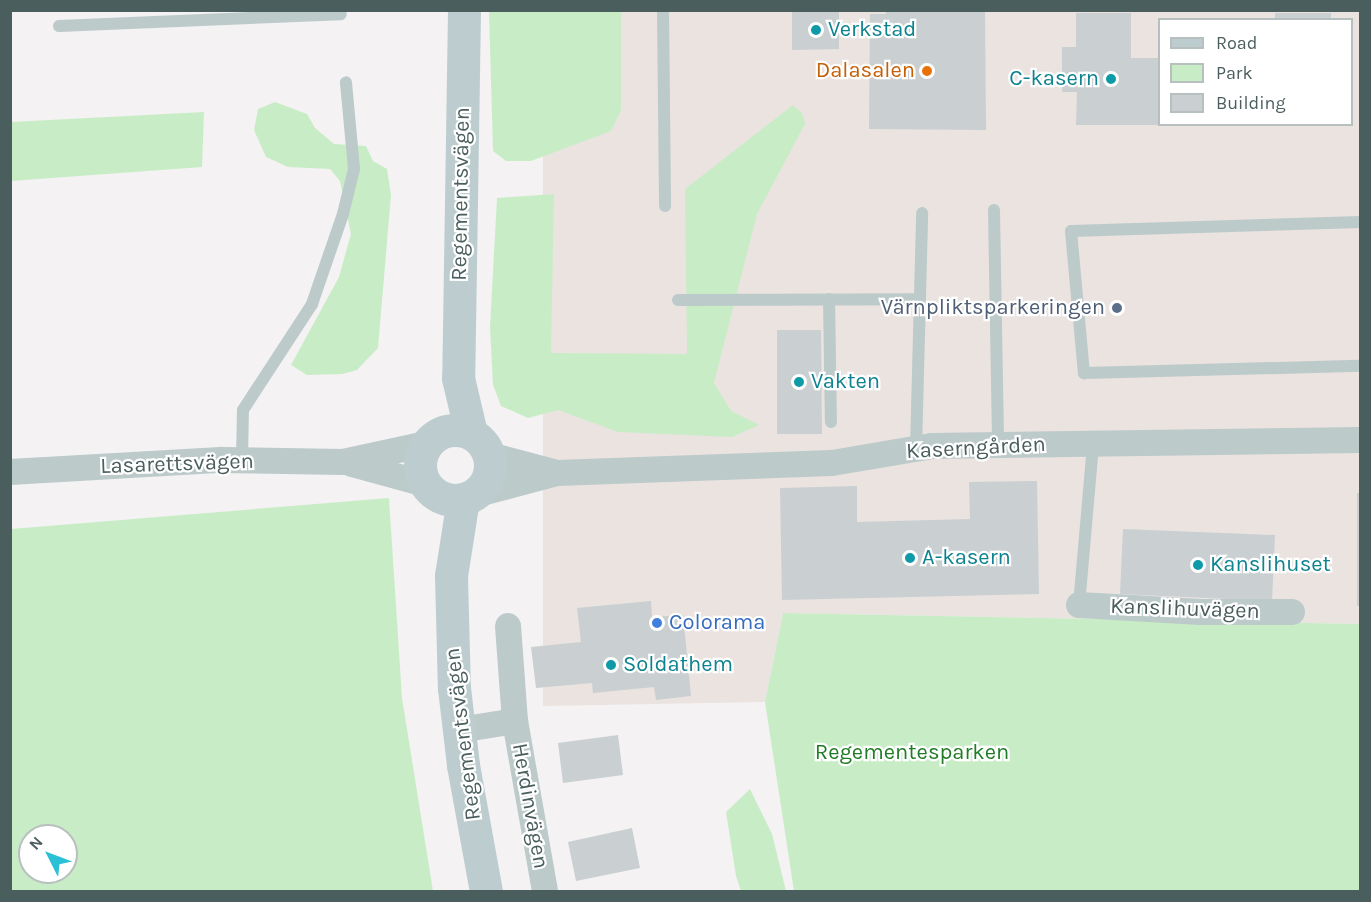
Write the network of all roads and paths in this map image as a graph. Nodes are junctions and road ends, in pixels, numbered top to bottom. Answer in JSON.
{"nodes":[{"id":1,"x":464,"y":10,"type":"edge"},
{"id":2,"x":663,"y":10,"type":"edge"},
{"id":3,"x":341,"y":14,"type":"dead end"},
{"id":4,"x":59,"y":26,"type":"dead end"},
{"id":5,"x":346,"y":82,"type":"dead end"},
{"id":6,"x":665,"y":206,"type":"dead end"},
{"id":7,"x":994,"y":210,"type":"dead end"},
{"id":8,"x":922,"y":213,"type":"dead end"},
{"id":9,"x":1360,"y":222,"type":"edge"},
{"id":10,"x":829,"y":299,"type":"junction"},
{"id":11,"x":920,"y":299,"type":"junction"},
{"id":12,"x":678,"y":300,"type":"dead end"},
{"id":13,"x":1360,"y":366,"type":"edge"},
{"id":14,"x":458,"y":378,"type":"junction"},
{"id":15,"x":831,"y":422,"type":"dead end"},
{"id":16,"x":1360,"y":436,"type":"edge"},
{"id":17,"x":430,"y":440,"type":"junction"},
{"id":18,"x":480,"y":444,"type":"junction"},
{"id":19,"x":1093,"y":444,"type":"junction"},
{"id":20,"x":998,"y":445,"type":"junction"},
{"id":21,"x":916,"y":449,"type":"junction"},
{"id":22,"x":242,"y":460,"type":"junction"},
{"id":23,"x":343,"y":462,"type":"junction"},
{"id":24,"x":10,"y":472,"type":"edge"},
{"id":25,"x":557,"y":473,"type":"junction"},
{"id":26,"x":428,"y":488,"type":"junction"},
{"id":27,"x":468,"y":497,"type":"junction"},
{"id":28,"x":451,"y":576,"type":"junction"},
{"id":29,"x":1079,"y":605,"type":"joint"},
{"id":30,"x":1292,"y":612,"type":"dead end"},
{"id":31,"x":508,"y":626,"type":"dead end"},
{"id":32,"x":515,"y":721,"type":"junction"},
{"id":33,"x":459,"y":730,"type":"junction"},
{"id":34,"x":486,"y":891,"type":"edge"},
{"id":35,"x":544,"y":891,"type":"edge"}],
"edges":[{"from":1,"to":14,"type":"main road","name":"Regementsvägen"},
{"from":2,"to":6,"type":"lane"},
{"from":3,"to":4,"type":"lane"},
{"from":5,"to":22,"type":"lane"},
{"from":7,"to":20,"type":"lane"},
{"from":8,"to":11,"type":"lane"},
{"from":9,"to":13,"type":"lane"},
{"from":10,"to":11,"type":"lane"},
{"from":10,"to":12,"type":"lane"},
{"from":10,"to":15,"type":"lane"},
{"from":11,"to":21,"type":"lane"},
{"from":14,"to":17,"type":"main road","name":"Regementsvägen"},
{"from":14,"to":18,"type":"main road","name":"Regementsvägen"},
{"from":16,"to":19,"type":"street","name":"Kaserngården"},
{"from":17,"to":18,"type":"main road"},
{"from":17,"to":23,"type":"street","name":"Lasarettsvägen"},
{"from":17,"to":26,"type":"main road"},
{"from":18,"to":25,"type":"street","name":"Kaserngården"},
{"from":18,"to":27,"type":"main road"},
{"from":19,"to":20,"type":"street","name":"Kaserngården"},
{"from":19,"to":29,"type":"lane"},
{"from":20,"to":21,"type":"street","name":"Kaserngården"},
{"from":21,"to":25,"type":"street","name":"Kaserngården"},
{"from":22,"to":23,"type":"street","name":"Lasarettsvägen"},
{"from":22,"to":24,"type":"street","name":"Lasarettsvägen"},
{"from":23,"to":26,"type":"street","name":"Lasarettsvägen"},
{"from":25,"to":27,"type":"street","name":"Kaserngården"},
{"from":26,"to":27,"type":"main road"},
{"from":26,"to":28,"type":"main road","name":"Regementsvägen"},
{"from":27,"to":28,"type":"main road","name":"Regementsvägen"},
{"from":28,"to":33,"type":"main road","name":"Regementsvägen"},
{"from":29,"to":30,"type":"street","name":"Kanslihuvägen"},
{"from":31,"to":32,"type":"street","name":"Herdinvägen"},
{"from":32,"to":33,"type":"street","name":"Herdinvägen"},
{"from":32,"to":35,"type":"street","name":"Herdinvägen"},
{"from":33,"to":34,"type":"main road","name":"Regementsvägen"}]}
